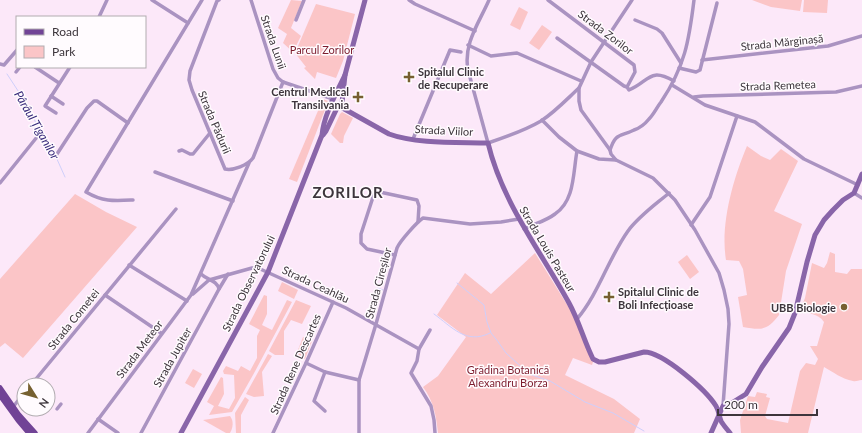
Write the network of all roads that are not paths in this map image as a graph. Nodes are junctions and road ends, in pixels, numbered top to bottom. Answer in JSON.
{"nodes":[{"id":1,"x":107,"y":0,"type":"edge"},
{"id":2,"x":152,"y":0,"type":"edge"},
{"id":3,"x":202,"y":0,"type":"edge"},
{"id":4,"x":218,"y":0,"type":"edge"},
{"id":5,"x":251,"y":0,"type":"edge"},
{"id":6,"x":304,"y":0,"type":"edge"},
{"id":7,"x":365,"y":0,"type":"edge"},
{"id":8,"x":409,"y":0,"type":"edge"},
{"id":9,"x":489,"y":0,"type":"edge"},
{"id":10,"x":548,"y":0,"type":"edge"},
{"id":11,"x":632,"y":0,"type":"edge"},
{"id":12,"x":694,"y":0,"type":"edge"},
{"id":13,"x":717,"y":3,"type":"dead end"},
{"id":14,"x":99,"y":16,"type":"edge"},
{"id":15,"x":296,"y":20,"type":"dead end"},
{"id":16,"x":635,"y":20,"type":"dead end"},
{"id":17,"x":188,"y":23,"type":"junction"},
{"id":18,"x":475,"y":31,"type":"junction"},
{"id":19,"x":862,"y":36,"type":"edge"},
{"id":20,"x":557,"y":38,"type":"dead end"},
{"id":21,"x":604,"y":42,"type":"junction"},
{"id":22,"x":468,"y":45,"type":"junction"},
{"id":23,"x":16,"y":51,"type":"edge"},
{"id":24,"x":461,"y":52,"type":"dead end"},
{"id":25,"x":702,"y":60,"type":"junction"},
{"id":26,"x":591,"y":62,"type":"junction"},
{"id":27,"x":681,"y":63,"type":"junction"},
{"id":28,"x":0,"y":64,"type":"edge"},
{"id":29,"x":19,"y":68,"type":"edge"},
{"id":30,"x":36,"y":68,"type":"edge"},
{"id":31,"x":69,"y":68,"type":"edge"},
{"id":32,"x":679,"y":68,"type":"junction"},
{"id":33,"x":16,"y":72,"type":"dead end"},
{"id":34,"x":345,"y":75,"type":"junction"},
{"id":35,"x":581,"y":81,"type":"junction"},
{"id":36,"x":283,"y":82,"type":"junction"},
{"id":37,"x":59,"y":83,"type":"junction"},
{"id":38,"x":673,"y":83,"type":"junction"},
{"id":39,"x":862,"y":86,"type":"edge"},
{"id":40,"x":579,"y":88,"type":"junction"},
{"id":41,"x":629,"y":88,"type":"junction"},
{"id":42,"x":51,"y":96,"type":"junction"},
{"id":43,"x":694,"y":97,"type":"junction"},
{"id":44,"x":333,"y":99,"type":"junction"},
{"id":45,"x":63,"y":104,"type":"dead end"},
{"id":46,"x":341,"y":106,"type":"junction"},
{"id":47,"x":56,"y":113,"type":"dead end"},
{"id":48,"x":737,"y":116,"type":"junction"},
{"id":49,"x":542,"y":120,"type":"junction"},
{"id":50,"x":128,"y":123,"type":"junction"},
{"id":51,"x":210,"y":133,"type":"junction"},
{"id":52,"x":322,"y":135,"type":"junction"},
{"id":53,"x":36,"y":137,"type":"dead end"},
{"id":54,"x":413,"y":139,"type":"junction"},
{"id":55,"x":488,"y":143,"type":"junction"},
{"id":56,"x":610,"y":150,"type":"junction"},
{"id":57,"x":179,"y":151,"type":"dead end"},
{"id":58,"x":576,"y":151,"type":"junction"},
{"id":59,"x":57,"y":154,"type":"dead end"},
{"id":60,"x":616,"y":160,"type":"junction"},
{"id":61,"x":249,"y":163,"type":"junction"},
{"id":62,"x":155,"y":172,"type":"dead end"},
{"id":63,"x":862,"y":174,"type":"edge"},
{"id":64,"x":0,"y":183,"type":"edge"},
{"id":65,"x":858,"y":185,"type":"junction"},
{"id":66,"x":669,"y":193,"type":"junction"},
{"id":67,"x":854,"y":193,"type":"junction"},
{"id":68,"x":862,"y":198,"type":"edge"},
{"id":69,"x":133,"y":200,"type":"dead end"},
{"id":70,"x":233,"y":201,"type":"junction"},
{"id":71,"x":176,"y":209,"type":"dead end"},
{"id":72,"x":518,"y":219,"type":"junction"},
{"id":73,"x":418,"y":222,"type":"junction"},
{"id":74,"x":691,"y":225,"type":"junction"},
{"id":75,"x":524,"y":229,"type":"junction"},
{"id":76,"x":395,"y":255,"type":"junction"},
{"id":77,"x":129,"y":265,"type":"junction"},
{"id":78,"x":268,"y":272,"type":"junction"},
{"id":79,"x":201,"y":274,"type":"junction"},
{"id":80,"x":228,"y":274,"type":"junction"},
{"id":81,"x":209,"y":280,"type":"junction"},
{"id":82,"x":219,"y":289,"type":"junction"},
{"id":83,"x":105,"y":295,"type":"junction"},
{"id":84,"x":191,"y":295,"type":"junction"},
{"id":85,"x":187,"y":301,"type":"junction"},
{"id":86,"x":333,"y":302,"type":"junction"},
{"id":87,"x":577,"y":319,"type":"junction"},
{"id":88,"x":376,"y":324,"type":"junction"},
{"id":89,"x":430,"y":330,"type":"dead end"},
{"id":90,"x":161,"y":333,"type":"junction"},
{"id":91,"x":419,"y":349,"type":"junction"},
{"id":92,"x":306,"y":363,"type":"junction"},
{"id":93,"x":325,"y":372,"type":"junction"},
{"id":94,"x":38,"y":377,"type":"edge"},
{"id":95,"x":359,"y":380,"type":"junction"},
{"id":96,"x":0,"y":388,"type":"edge"},
{"id":97,"x":0,"y":395,"type":"edge"},
{"id":98,"x":16,"y":403,"type":"edge"},
{"id":99,"x":723,"y":406,"type":"junction"},
{"id":100,"x":13,"y":407,"type":"junction"},
{"id":101,"x":325,"y":411,"type":"dead end"},
{"id":102,"x":98,"y":419,"type":"junction"},
{"id":103,"x":718,"y":419,"type":"junction"},
{"id":104,"x":29,"y":433,"type":"edge"},
{"id":105,"x":34,"y":433,"type":"edge"},
{"id":106,"x":88,"y":433,"type":"edge"},
{"id":107,"x":118,"y":433,"type":"edge"},
{"id":108,"x":141,"y":433,"type":"edge"},
{"id":109,"x":181,"y":433,"type":"edge"},
{"id":110,"x":273,"y":433,"type":"edge"},
{"id":111,"x":359,"y":433,"type":"edge"},
{"id":112,"x":435,"y":433,"type":"edge"},
{"id":113,"x":711,"y":433,"type":"edge"},
{"id":114,"x":730,"y":433,"type":"edge"}],
"edges":[{"from":1,"to":14,"type":"street"},
{"from":2,"to":17,"type":"street"},
{"from":3,"to":17,"type":"street"},
{"from":4,"to":51,"type":"street","name":"Strada Pădurii"},
{"from":5,"to":36,"type":"street","name":"Strada Lunii"},
{"from":6,"to":15,"type":"street"},
{"from":7,"to":34,"type":"street","name":"Strada Observatorului"},
{"from":8,"to":18,"type":"street"},
{"from":9,"to":18,"type":"street","name":"Strada Louis Pasteur"},
{"from":10,"to":21,"type":"street","name":"Strada Zorilor"},
{"from":11,"to":21,"type":"street"},
{"from":12,"to":27,"type":"street"},
{"from":13,"to":25,"type":"street"},
{"from":16,"to":27,"type":"street"},
{"from":17,"to":50,"type":"street"},
{"from":18,"to":22,"type":"street","name":"Strada Louis Pasteur"},
{"from":19,"to":25,"type":"street","name":"Strada Mărginașă"},
{"from":20,"to":26,"type":"street"},
{"from":21,"to":26,"type":"street"},
{"from":21,"to":41,"type":"street","name":"Strada Zorilor"},
{"from":22,"to":35,"type":"street"},
{"from":22,"to":55,"type":"street","name":"Strada Louis Pasteur"},
{"from":23,"to":28,"type":"street"},
{"from":24,"to":54,"type":"street"},
{"from":25,"to":32,"type":"street"},
{"from":26,"to":35,"type":"street"},
{"from":26,"to":41,"type":"street"},
{"from":27,"to":32,"type":"street"},
{"from":29,"to":33,"type":"street"},
{"from":30,"to":37,"type":"street"},
{"from":31,"to":37,"type":"street"},
{"from":32,"to":38,"type":"street"},
{"from":34,"to":44,"type":"street","name":"Strada Observatorului"},
{"from":34,"to":46,"type":"street","name":"Strada Observatorului"},
{"from":35,"to":40,"type":"street"},
{"from":36,"to":44,"type":"street","name":"Strada Lunii"},
{"from":36,"to":61,"type":"street"},
{"from":37,"to":42,"type":"street"},
{"from":38,"to":41,"type":"street"},
{"from":38,"to":43,"type":"street"},
{"from":38,"to":56,"type":"street"},
{"from":39,"to":43,"type":"street","name":"Strada Remetea"},
{"from":40,"to":49,"type":"street","name":"Strada Viilor"},
{"from":40,"to":56,"type":"street"},
{"from":42,"to":45,"type":"street"},
{"from":42,"to":47,"type":"street"},
{"from":43,"to":48,"type":"street"},
{"from":44,"to":46,"type":"street"},
{"from":44,"to":46,"type":"street"},
{"from":44,"to":52,"type":"street","name":"Strada Observatorului"},
{"from":46,"to":52,"type":"street","name":"Strada Observatorului"},
{"from":46,"to":54,"type":"street","name":"Strada Viilor"},
{"from":48,"to":65,"type":"street"},
{"from":48,"to":74,"type":"street"},
{"from":49,"to":55,"type":"street","name":"Strada Viilor"},
{"from":49,"to":58,"type":"street"},
{"from":50,"to":59,"type":"street"},
{"from":50,"to":69,"type":"street"},
{"from":51,"to":57,"type":"street"},
{"from":51,"to":61,"type":"street","name":"Strada Pădurii"},
{"from":52,"to":78,"type":"street","name":"Strada Observatorului"},
{"from":53,"to":64,"type":"street"},
{"from":54,"to":55,"type":"street","name":"Strada Viilor"},
{"from":55,"to":72,"type":"street","name":"Strada Louis Pasteur"},
{"from":56,"to":60,"type":"street"},
{"from":58,"to":60,"type":"street"},
{"from":58,"to":75,"type":"street"},
{"from":60,"to":66,"type":"street"},
{"from":61,"to":70,"type":"street","name":"Strada Meteor"},
{"from":62,"to":70,"type":"street"},
{"from":63,"to":65,"type":"street"},
{"from":65,"to":67,"type":"street"},
{"from":66,"to":74,"type":"street"},
{"from":66,"to":87,"type":"street"},
{"from":67,"to":68,"type":"street"},
{"from":67,"to":99,"type":"street"},
{"from":70,"to":79,"type":"street","name":"Strada Meteor"},
{"from":71,"to":77,"type":"street","name":"Strada Cometei"},
{"from":72,"to":73,"type":"street"},
{"from":72,"to":75,"type":"street","name":"Strada Louis Pasteur"},
{"from":73,"to":76,"type":"street","name":"Strada Cireșilor"},
{"from":73,"to":76,"type":"street"},
{"from":74,"to":99,"type":"street"},
{"from":75,"to":87,"type":"street","name":"Strada Louis Pasteur"},
{"from":76,"to":88,"type":"street","name":"Strada Cireșilor"},
{"from":77,"to":83,"type":"street","name":"Strada Cometei"},
{"from":77,"to":85,"type":"street"},
{"from":78,"to":80,"type":"street"},
{"from":78,"to":86,"type":"street","name":"Strada Ceahlău"},
{"from":78,"to":109,"type":"street","name":"Strada Observatorului"},
{"from":79,"to":81,"type":"street"},
{"from":79,"to":84,"type":"street","name":"Strada Meteor"},
{"from":80,"to":81,"type":"street"},
{"from":80,"to":82,"type":"street","name":"Strada Jupiter"},
{"from":81,"to":82,"type":"street"},
{"from":81,"to":84,"type":"street"},
{"from":82,"to":108,"type":"street","name":"Strada Jupiter"},
{"from":83,"to":90,"type":"street"},
{"from":83,"to":94,"type":"street","name":"Strada Cometei"},
{"from":84,"to":85,"type":"street","name":"Strada Meteor"},
{"from":85,"to":90,"type":"street","name":"Strada Meteor"},
{"from":86,"to":88,"type":"street","name":"Strada Ceahlău"},
{"from":86,"to":92,"type":"street","name":"Strada Rene Descartes"},
{"from":87,"to":103,"type":"street","name":"Strada Louis Pasteur"},
{"from":88,"to":91,"type":"street","name":"Strada Ceahlău"},
{"from":88,"to":95,"type":"street","name":"Strada Cireșilor"},
{"from":89,"to":91,"type":"street"},
{"from":90,"to":102,"type":"street","name":"Strada Meteor"},
{"from":91,"to":112,"type":"street"},
{"from":92,"to":93,"type":"street"},
{"from":92,"to":110,"type":"street","name":"Strada Rene Descartes"},
{"from":93,"to":95,"type":"street"},
{"from":93,"to":101,"type":"street"},
{"from":95,"to":111,"type":"street","name":"Strada Cireșilor"},
{"from":96,"to":100,"type":"main road"},
{"from":97,"to":104,"type":"main road"},
{"from":98,"to":100,"type":"street"},
{"from":99,"to":103,"type":"street"},
{"from":100,"to":105,"type":"main road"},
{"from":102,"to":106,"type":"street","name":"Strada Meteor"},
{"from":102,"to":107,"type":"street"},
{"from":103,"to":113,"type":"street"},
{"from":103,"to":114,"type":"street"}]}
